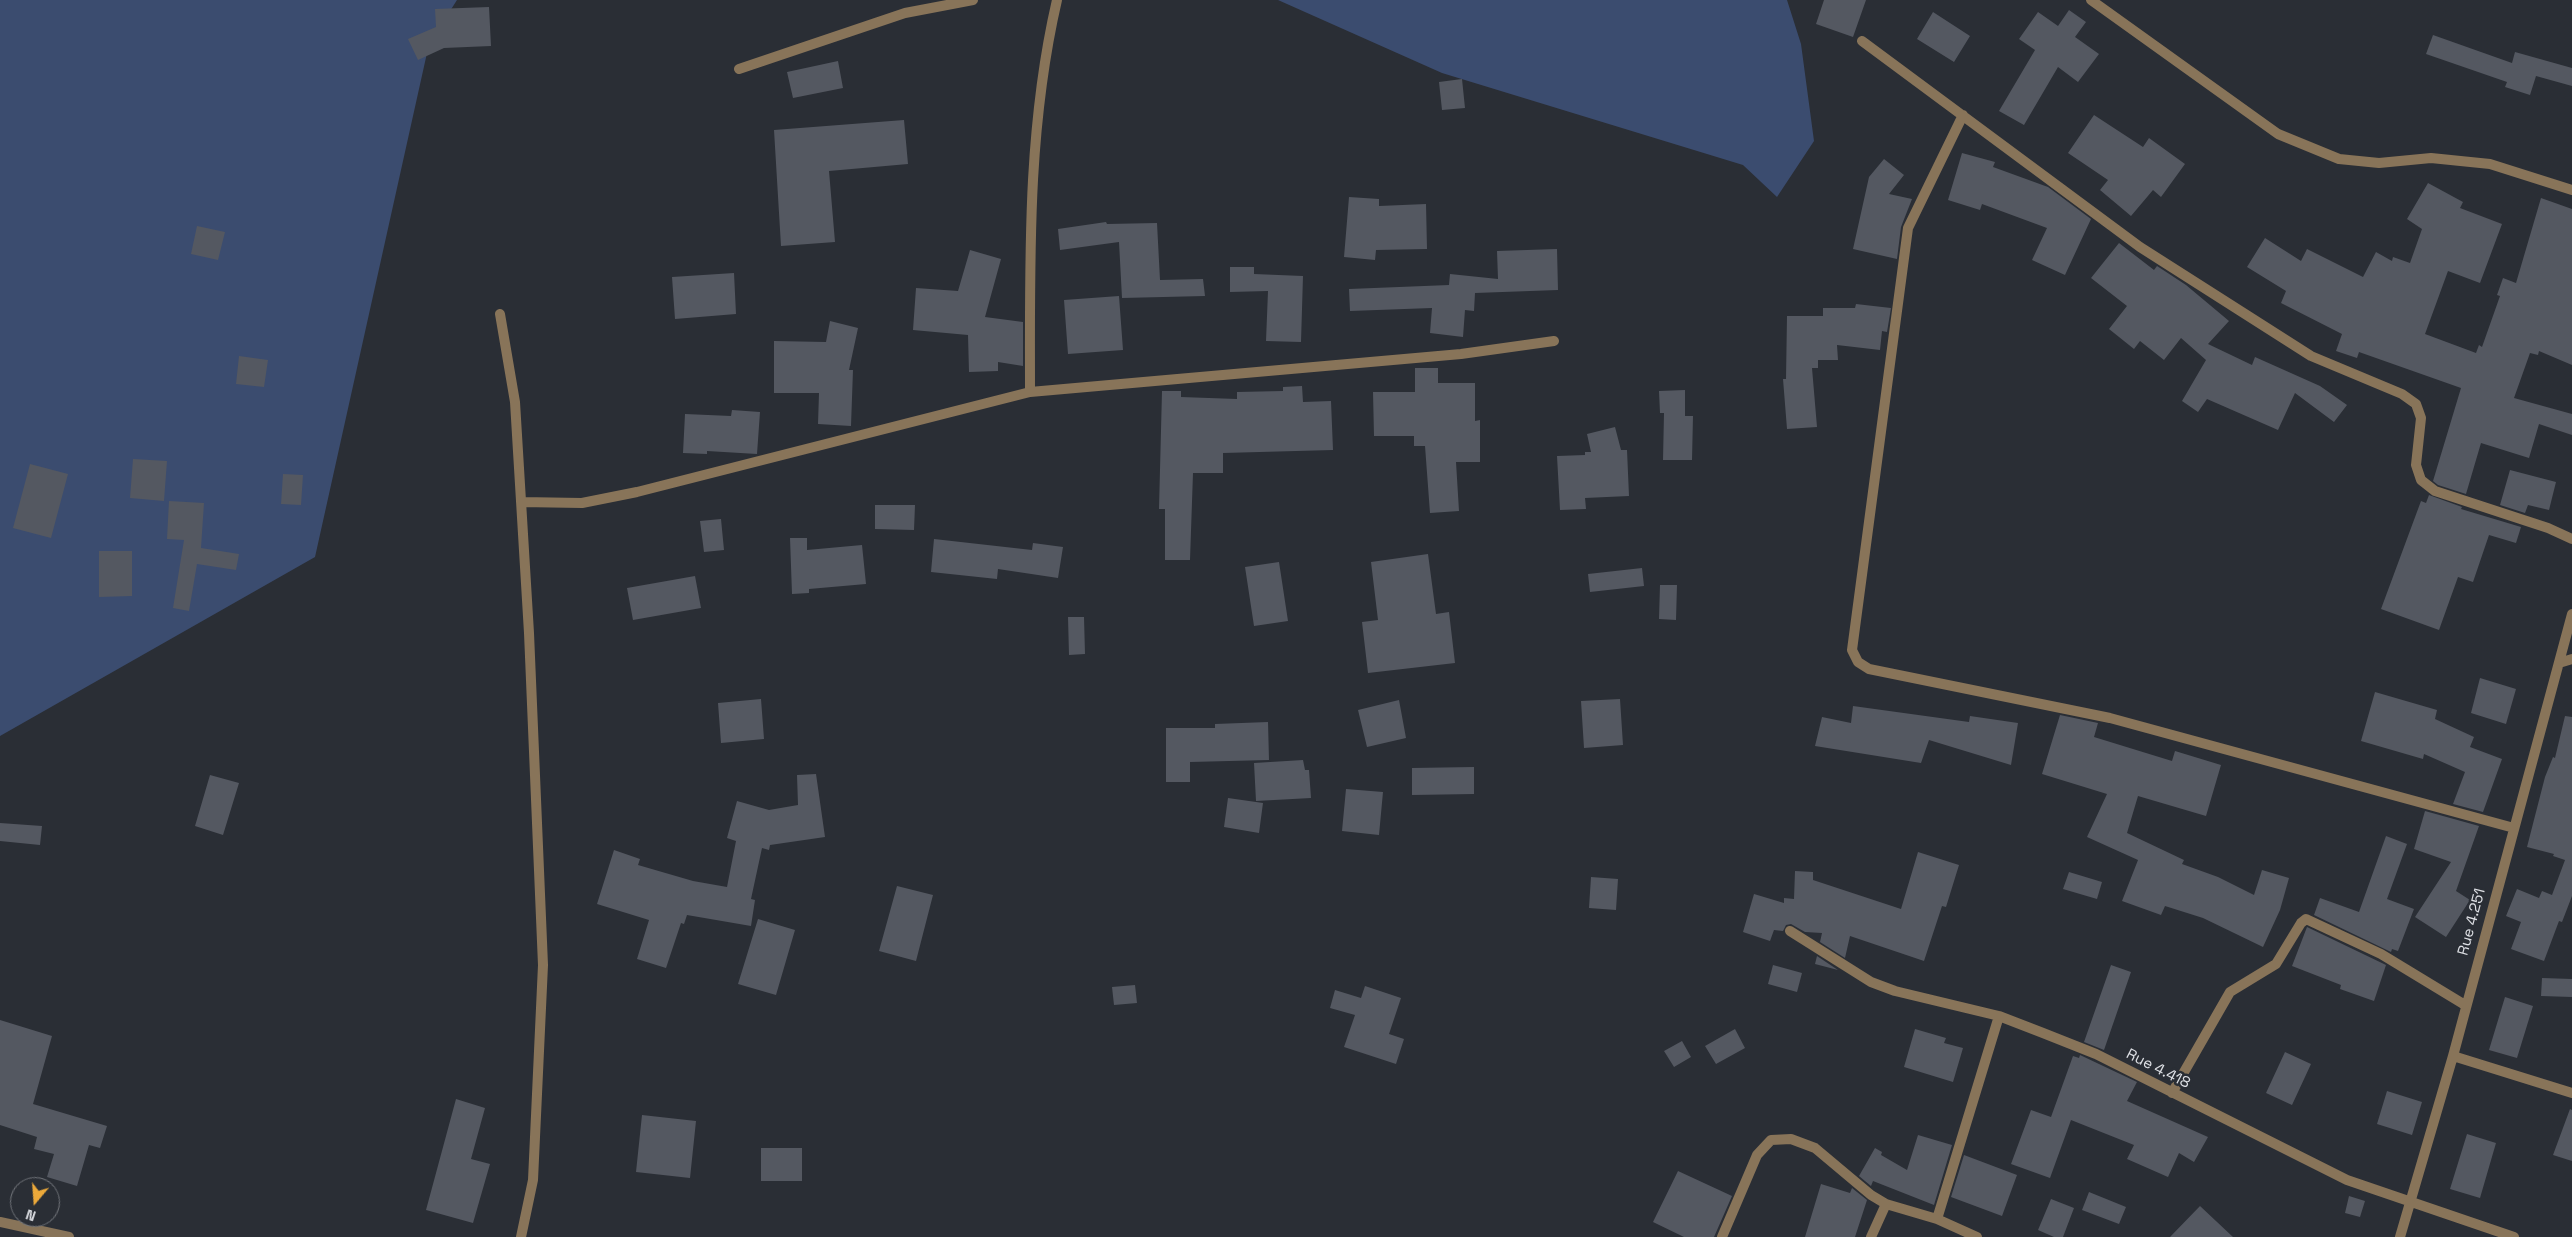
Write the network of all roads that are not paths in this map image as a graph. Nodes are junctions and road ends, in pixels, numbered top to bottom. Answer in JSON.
{"nodes":[{"id":1,"x":973,"y":0,"type":"edge"},
{"id":2,"x":1057,"y":0,"type":"edge"},
{"id":3,"x":2091,"y":0,"type":"edge"},
{"id":4,"x":1862,"y":40,"type":"dead end"},
{"id":5,"x":739,"y":69,"type":"dead end"},
{"id":6,"x":1963,"y":115,"type":"junction"},
{"id":7,"x":2572,"y":190,"type":"edge"},
{"id":8,"x":500,"y":314,"type":"dead end"},
{"id":9,"x":1554,"y":341,"type":"dead end"},
{"id":10,"x":1030,"y":392,"type":"junction"},
{"id":11,"x":521,"y":502,"type":"junction"},
{"id":12,"x":2572,"y":538,"type":"edge"},
{"id":13,"x":2572,"y":614,"type":"edge"},
{"id":14,"x":2572,"y":659,"type":"edge"},
{"id":15,"x":2559,"y":663,"type":"junction"},
{"id":16,"x":2514,"y":828,"type":"junction"},
{"id":17,"x":1790,"y":931,"type":"dead end"},
{"id":18,"x":2465,"y":1005,"type":"junction"},
{"id":19,"x":1999,"y":1016,"type":"junction"},
{"id":20,"x":2453,"y":1056,"type":"junction"},
{"id":21,"x":2572,"y":1092,"type":"edge"},
{"id":22,"x":2172,"y":1093,"type":"junction"},
{"id":23,"x":2411,"y":1202,"type":"junction"},
{"id":24,"x":1886,"y":1204,"type":"junction"},
{"id":25,"x":1937,"y":1219,"type":"junction"},
{"id":26,"x":0,"y":1222,"type":"edge"},
{"id":27,"x":69,"y":1237,"type":"edge"},
{"id":28,"x":521,"y":1237,"type":"edge"},
{"id":29,"x":1722,"y":1237,"type":"edge"},
{"id":30,"x":1871,"y":1237,"type":"edge"},
{"id":31,"x":1977,"y":1237,"type":"edge"},
{"id":32,"x":2400,"y":1237,"type":"edge"},
{"id":33,"x":2514,"y":1237,"type":"edge"}],
"edges":[{"from":1,"to":5,"type":"street"},
{"from":2,"to":10,"type":"street"},
{"from":3,"to":7,"type":"street"},
{"from":4,"to":6,"type":"street"},
{"from":6,"to":12,"type":"street"},
{"from":6,"to":16,"type":"street"},
{"from":8,"to":11,"type":"street"},
{"from":9,"to":10,"type":"street"},
{"from":10,"to":11,"type":"street"},
{"from":11,"to":28,"type":"street"},
{"from":13,"to":15,"type":"street","name":"Rue 4.251"},
{"from":14,"to":15,"type":"street"},
{"from":15,"to":16,"type":"street","name":"Rue 4.251"},
{"from":16,"to":18,"type":"street","name":"Rue 4.251"},
{"from":17,"to":19,"type":"street","name":"Rue 4.418"},
{"from":18,"to":20,"type":"street","name":"Rue 4.251"},
{"from":18,"to":22,"type":"street"},
{"from":19,"to":22,"type":"street","name":"Rue 4.418"},
{"from":19,"to":25,"type":"street"},
{"from":20,"to":21,"type":"street"},
{"from":20,"to":23,"type":"street","name":"Rue 4.251"},
{"from":22,"to":23,"type":"street","name":"Rue 4.418"},
{"from":23,"to":32,"type":"street","name":"Rue 4.251"},
{"from":23,"to":33,"type":"street","name":"Rue 4.418"},
{"from":24,"to":25,"type":"street"},
{"from":24,"to":29,"type":"street"},
{"from":24,"to":30,"type":"street"},
{"from":25,"to":31,"type":"street"},
{"from":26,"to":27,"type":"street"}]}
